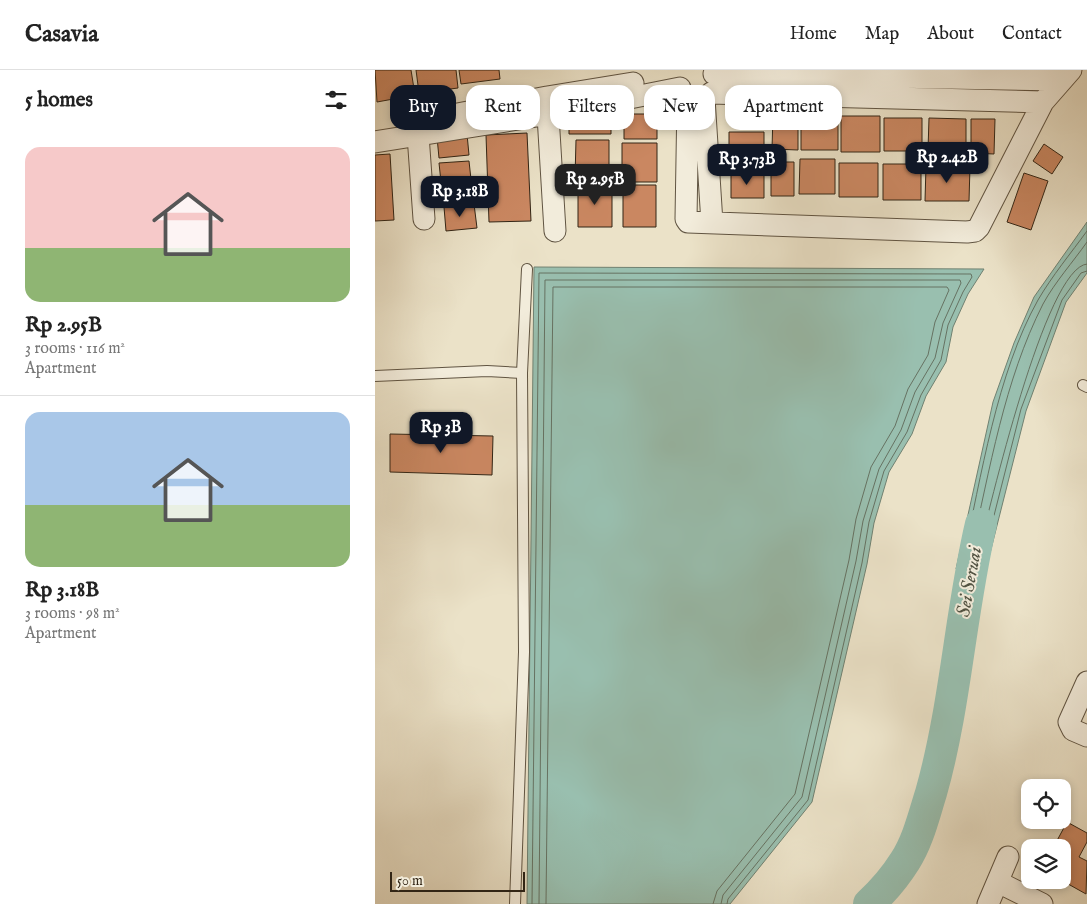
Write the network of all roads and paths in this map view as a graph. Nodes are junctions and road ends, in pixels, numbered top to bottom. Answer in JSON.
{"nodes":[{"id":1,"x":1067,"y":75,"type":"edge"},
{"id":2,"x":696,"y":83,"type":"edge"},
{"id":3,"x":1043,"y":102,"type":"junction"},
{"id":4,"x":548,"y":105,"type":"junction"},
{"id":5,"x":456,"y":122,"type":"edge"},
{"id":6,"x":375,"y":130,"type":"edge"},
{"id":7,"x":390,"y":130,"type":"edge"},
{"id":8,"x":414,"y":130,"type":"edge"},
{"id":9,"x":417,"y":130,"type":"edge"},
{"id":10,"x":375,"y":142,"type":"edge"},
{"id":11,"x":424,"y":219,"type":"dead end"},
{"id":12,"x":555,"y":231,"type":"dead end"},
{"id":13,"x":527,"y":270,"type":"dead end"},
{"id":14,"x":522,"y":373,"type":"junction"},
{"id":15,"x":375,"y":376,"type":"edge"},
{"id":16,"x":1087,"y":682,"type":"edge"},
{"id":17,"x":1087,"y":736,"type":"edge"},
{"id":18,"x":1008,"y":857,"type":"dead end"},
{"id":19,"x":998,"y":882,"type":"junction"},
{"id":20,"x":515,"y":904,"type":"edge"},
{"id":21,"x":988,"y":904,"type":"edge"},
{"id":22,"x":1042,"y":904,"type":"edge"}],
"edges":[{"from":1,"to":2,"type":"street"},
{"from":1,"to":3,"type":"street"},
{"from":2,"to":3,"type":"street"},
{"from":2,"to":3,"type":"street"},
{"from":2,"to":4,"type":"street"},
{"from":4,"to":5,"type":"street"},
{"from":4,"to":12,"type":"street"},
{"from":6,"to":7,"type":"street"},
{"from":8,"to":10,"type":"street"},
{"from":9,"to":11,"type":"street"},
{"from":13,"to":14,"type":"lane"},
{"from":14,"to":15,"type":"lane"},
{"from":14,"to":20,"type":"lane"},
{"from":16,"to":17,"type":"street"},
{"from":18,"to":19,"type":"street"},
{"from":19,"to":21,"type":"street"},
{"from":19,"to":22,"type":"street"}]}
